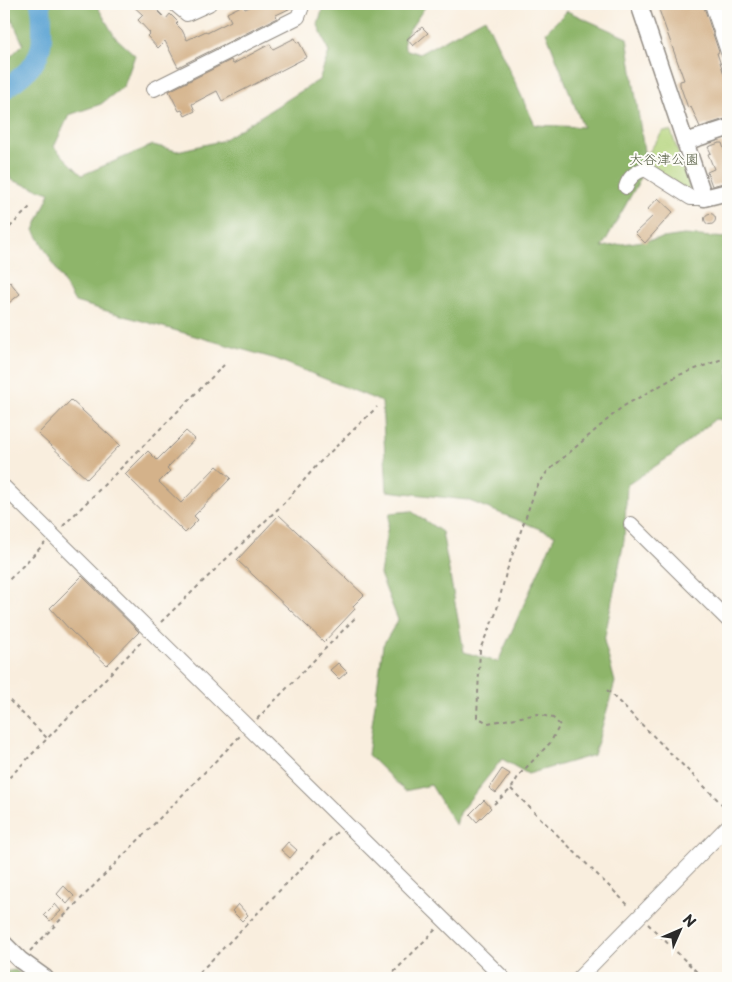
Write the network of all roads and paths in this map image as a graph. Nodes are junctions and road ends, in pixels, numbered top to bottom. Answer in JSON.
{"nodes":[{"id":1,"x":176,"y":4,"type":"edge"},
{"id":2,"x":209,"y":4,"type":"edge"},
{"id":3,"x":303,"y":4,"type":"edge"},
{"id":4,"x":639,"y":4,"type":"edge"},
{"id":5,"x":712,"y":4,"type":"edge"},
{"id":6,"x":728,"y":52,"type":"edge"},
{"id":7,"x":154,"y":89,"type":"dead end"},
{"id":8,"x":728,"y":128,"type":"edge"},
{"id":9,"x":685,"y":142,"type":"junction"},
{"id":10,"x":626,"y":187,"type":"dead end"},
{"id":11,"x":728,"y":192,"type":"edge"},
{"id":12,"x":704,"y":198,"type":"junction"},
{"id":13,"x":32,"y":205,"type":"dead end"},
{"id":14,"x":4,"y":233,"type":"edge"},
{"id":15,"x":728,"y":357,"type":"edge"},
{"id":16,"x":224,"y":365,"type":"dead end"},
{"id":17,"x":377,"y":407,"type":"dead end"},
{"id":18,"x":4,"y":487,"type":"edge"},
{"id":19,"x":631,"y":524,"type":"dead end"},
{"id":20,"x":53,"y":535,"type":"junction"},
{"id":21,"x":4,"y":585,"type":"edge"},
{"id":22,"x":355,"y":618,"type":"dead end"},
{"id":23,"x":728,"y":620,"type":"edge"},
{"id":24,"x":150,"y":632,"type":"junction"},
{"id":25,"x":607,"y":690,"type":"dead end"},
{"id":26,"x":4,"y":695,"type":"edge"},
{"id":27,"x":248,"y":728,"type":"junction"},
{"id":28,"x":47,"y":738,"type":"junction"},
{"id":29,"x":4,"y":783,"type":"edge"},
{"id":30,"x":511,"y":789,"type":"junction"},
{"id":31,"x":494,"y":804,"type":"dead end"},
{"id":32,"x":728,"y":810,"type":"edge"},
{"id":33,"x":346,"y":823,"type":"junction"},
{"id":34,"x":728,"y":826,"type":"edge"},
{"id":35,"x":640,"y":916,"type":"junction"},
{"id":36,"x":444,"y":920,"type":"junction"},
{"id":37,"x":4,"y":944,"type":"edge"},
{"id":38,"x":20,"y":960,"type":"junction"},
{"id":39,"x":45,"y":978,"type":"edge"},
{"id":40,"x":194,"y":978,"type":"edge"},
{"id":41,"x":388,"y":978,"type":"edge"},
{"id":42,"x":503,"y":978,"type":"edge"},
{"id":43,"x":579,"y":978,"type":"edge"},
{"id":44,"x":703,"y":978,"type":"edge"}],
"edges":[{"from":1,"to":2,"type":"street"},
{"from":3,"to":7,"type":"street"},
{"from":4,"to":9,"type":"street"},
{"from":5,"to":6,"type":"street"},
{"from":8,"to":9,"type":"street"},
{"from":9,"to":12,"type":"street"},
{"from":10,"to":12,"type":"street"},
{"from":11,"to":12,"type":"street"},
{"from":13,"to":14,"type":"path"},
{"from":15,"to":30,"type":"path"},
{"from":16,"to":20,"type":"path"},
{"from":17,"to":24,"type":"path"},
{"from":18,"to":20,"type":"street"},
{"from":19,"to":23,"type":"street"},
{"from":20,"to":21,"type":"path"},
{"from":20,"to":24,"type":"street"},
{"from":22,"to":27,"type":"path"},
{"from":24,"to":27,"type":"street"},
{"from":24,"to":28,"type":"path"},
{"from":25,"to":32,"type":"path"},
{"from":26,"to":28,"type":"path"},
{"from":27,"to":33,"type":"street"},
{"from":27,"to":38,"type":"path"},
{"from":28,"to":29,"type":"path"},
{"from":30,"to":31,"type":"path"},
{"from":30,"to":35,"type":"path"},
{"from":33,"to":36,"type":"street"},
{"from":33,"to":40,"type":"path"},
{"from":34,"to":35,"type":"street"},
{"from":35,"to":43,"type":"street"},
{"from":35,"to":44,"type":"path"},
{"from":36,"to":41,"type":"path"},
{"from":36,"to":42,"type":"street"},
{"from":37,"to":38,"type":"street"},
{"from":38,"to":39,"type":"street"}]}
